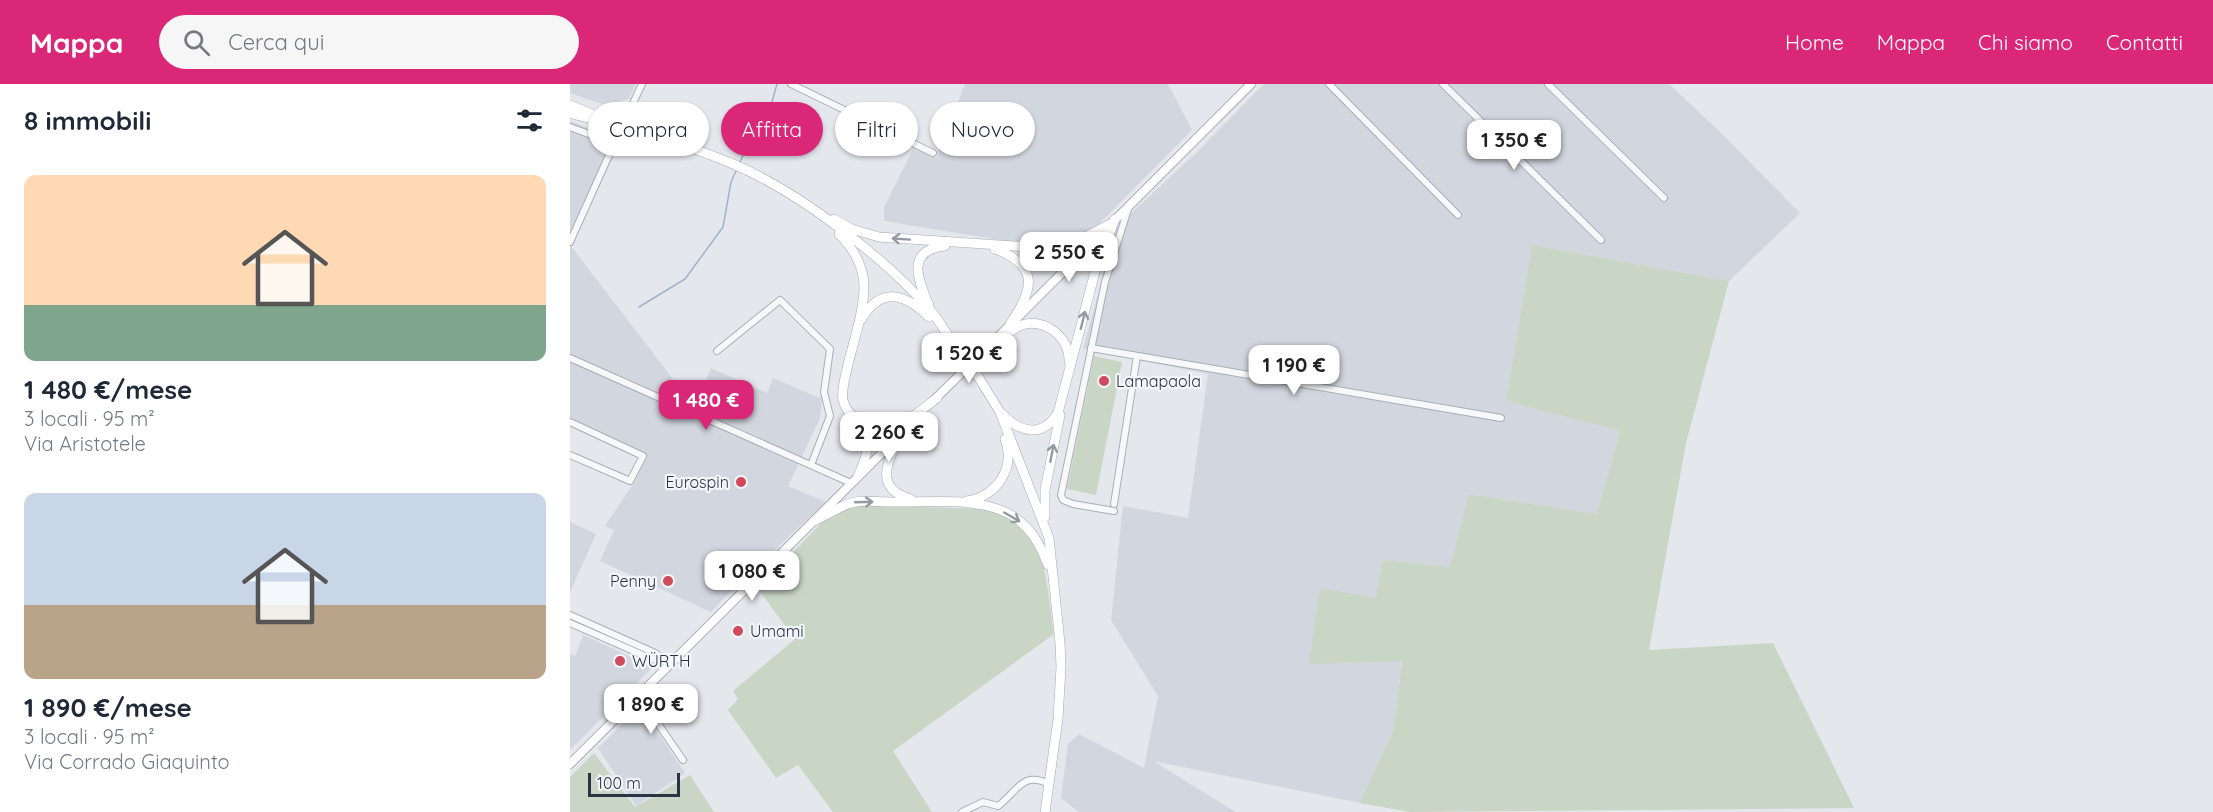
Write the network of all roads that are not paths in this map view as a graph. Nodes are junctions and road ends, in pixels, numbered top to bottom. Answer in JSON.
{"nodes":[{"id":1,"x":642,"y":84,"type":"edge"},
{"id":2,"x":791,"y":84,"type":"edge"},
{"id":3,"x":1251,"y":84,"type":"edge"},
{"id":4,"x":1329,"y":84,"type":"edge"},
{"id":5,"x":1443,"y":84,"type":"edge"},
{"id":6,"x":1548,"y":84,"type":"edge"},
{"id":7,"x":633,"y":102,"type":"dead end"},
{"id":8,"x":570,"y":105,"type":"edge"},
{"id":9,"x":588,"y":112,"type":"edge"},
{"id":10,"x":570,"y":113,"type":"edge"},
{"id":11,"x":588,"y":118,"type":"edge"},
{"id":12,"x":570,"y":127,"type":"edge"},
{"id":13,"x":930,"y":152,"type":"edge"},
{"id":14,"x":709,"y":156,"type":"edge"},
{"id":15,"x":1664,"y":198,"type":"dead end"},
{"id":16,"x":1131,"y":203,"type":"junction"},
{"id":17,"x":809,"y":207,"type":"junction"},
{"id":18,"x":820,"y":215,"type":"junction"},
{"id":19,"x":1458,"y":215,"type":"dead end"},
{"id":20,"x":1113,"y":222,"type":"junction"},
{"id":21,"x":1601,"y":240,"type":"dead end"},
{"id":22,"x":570,"y":242,"type":"edge"},
{"id":23,"x":959,"y":244,"type":"junction"},
{"id":24,"x":984,"y":245,"type":"junction"},
{"id":25,"x":933,"y":312,"type":"junction"},
{"id":26,"x":1010,"y":324,"type":"junction"},
{"id":27,"x":858,"y":325,"type":"junction"},
{"id":28,"x":946,"y":333,"type":"junction"},
{"id":29,"x":1091,"y":348,"type":"junction"},
{"id":30,"x":717,"y":351,"type":"dead end"},
{"id":31,"x":983,"y":352,"type":"junction"},
{"id":32,"x":1137,"y":356,"type":"junction"},
{"id":33,"x":570,"y":358,"type":"edge"},
{"id":34,"x":1068,"y":377,"type":"junction"},
{"id":35,"x":1064,"y":391,"type":"junction"},
{"id":36,"x":990,"y":394,"type":"junction"},
{"id":37,"x":937,"y":398,"type":"junction"},
{"id":38,"x":1000,"y":412,"type":"junction"},
{"id":39,"x":1501,"y":418,"type":"dead end"},
{"id":40,"x":856,"y":420,"type":"junction"},
{"id":41,"x":570,"y":423,"type":"edge"},
{"id":42,"x":903,"y":432,"type":"junction"},
{"id":43,"x":570,"y":455,"type":"edge"},
{"id":44,"x":811,"y":465,"type":"junction"},
{"id":45,"x":855,"y":480,"type":"junction"},
{"id":46,"x":919,"y":501,"type":"junction"},
{"id":47,"x":956,"y":502,"type":"junction"},
{"id":48,"x":814,"y":521,"type":"junction"},
{"id":49,"x":1046,"y":531,"type":"junction"},
{"id":50,"x":1055,"y":591,"type":"junction"},
{"id":51,"x":570,"y":615,"type":"edge"},
{"id":52,"x":570,"y":623,"type":"edge"},
{"id":53,"x":668,"y":663,"type":"junction"},
{"id":54,"x":639,"y":696,"type":"junction"},
{"id":55,"x":683,"y":760,"type":"dead end"},
{"id":56,"x":570,"y":764,"type":"edge"},
{"id":57,"x":1049,"y":783,"type":"junction"},
{"id":58,"x":962,"y":812,"type":"edge"},
{"id":59,"x":1045,"y":812,"type":"edge"}],
"edges":[{"from":1,"to":7,"type":"street"},
{"from":2,"to":13,"type":"street"},
{"from":3,"to":16,"type":"main road"},
{"from":4,"to":19,"type":"street"},
{"from":5,"to":21,"type":"street"},
{"from":6,"to":15,"type":"street"},
{"from":8,"to":9,"type":"main road"},
{"from":10,"to":11,"type":"main road"},
{"from":12,"to":22,"type":"street"},
{"from":14,"to":17,"type":"main road"},
{"from":16,"to":20,"type":"main road"},
{"from":16,"to":29,"type":"street"},
{"from":17,"to":18,"type":"main road"},
{"from":23,"to":17,"type":"main road","one_way":true},
{"from":18,"to":25,"type":"main road"},
{"from":18,"to":27,"type":"main road"},
{"from":20,"to":24,"type":"main road"},
{"from":20,"to":26,"type":"main road"},
{"from":34,"to":20,"type":"main road","one_way":true},
{"from":23,"to":24,"type":"main road"},
{"from":23,"to":25,"type":"main road"},
{"from":24,"to":26,"type":"main road"},
{"from":25,"to":28,"type":"main road"},
{"from":26,"to":31,"type":"main road"},
{"from":27,"to":28,"type":"main road"},
{"from":27,"to":40,"type":"main road"},
{"from":28,"to":36,"type":"main road","bridge":true},
{"from":29,"to":32,"type":"street"},
{"from":29,"to":32,"type":"street"},
{"from":30,"to":44,"type":"street"},
{"from":31,"to":34,"type":"main road"},
{"from":31,"to":37,"type":"main road"},
{"from":32,"to":39,"type":"street"},
{"from":33,"to":44,"type":"street"},
{"from":34,"to":35,"type":"main road"},
{"from":35,"to":38,"type":"main road"},
{"from":49,"to":35,"type":"main road","one_way":true},
{"from":36,"to":38,"type":"main road"},
{"from":36,"to":47,"type":"main road"},
{"from":37,"to":40,"type":"main road"},
{"from":37,"to":42,"type":"main road"},
{"from":38,"to":49,"type":"main road"},
{"from":40,"to":45,"type":"main road"},
{"from":41,"to":43,"type":"street"},
{"from":42,"to":45,"type":"main road"},
{"from":42,"to":46,"type":"main road"},
{"from":44,"to":45,"type":"street"},
{"from":45,"to":48,"type":"main road"},
{"from":46,"to":47,"type":"main road"},
{"from":48,"to":46,"type":"main road","one_way":true},
{"from":47,"to":50,"type":"main road","one_way":true},
{"from":48,"to":53,"type":"main road"},
{"from":49,"to":50,"type":"main road"},
{"from":50,"to":57,"type":"main road"},
{"from":51,"to":53,"type":"street"},
{"from":52,"to":53,"type":"street"},
{"from":53,"to":54,"type":"main road"},
{"from":54,"to":55,"type":"street"},
{"from":54,"to":56,"type":"main road"},
{"from":57,"to":58,"type":"street"},
{"from":57,"to":59,"type":"main road"}]}
